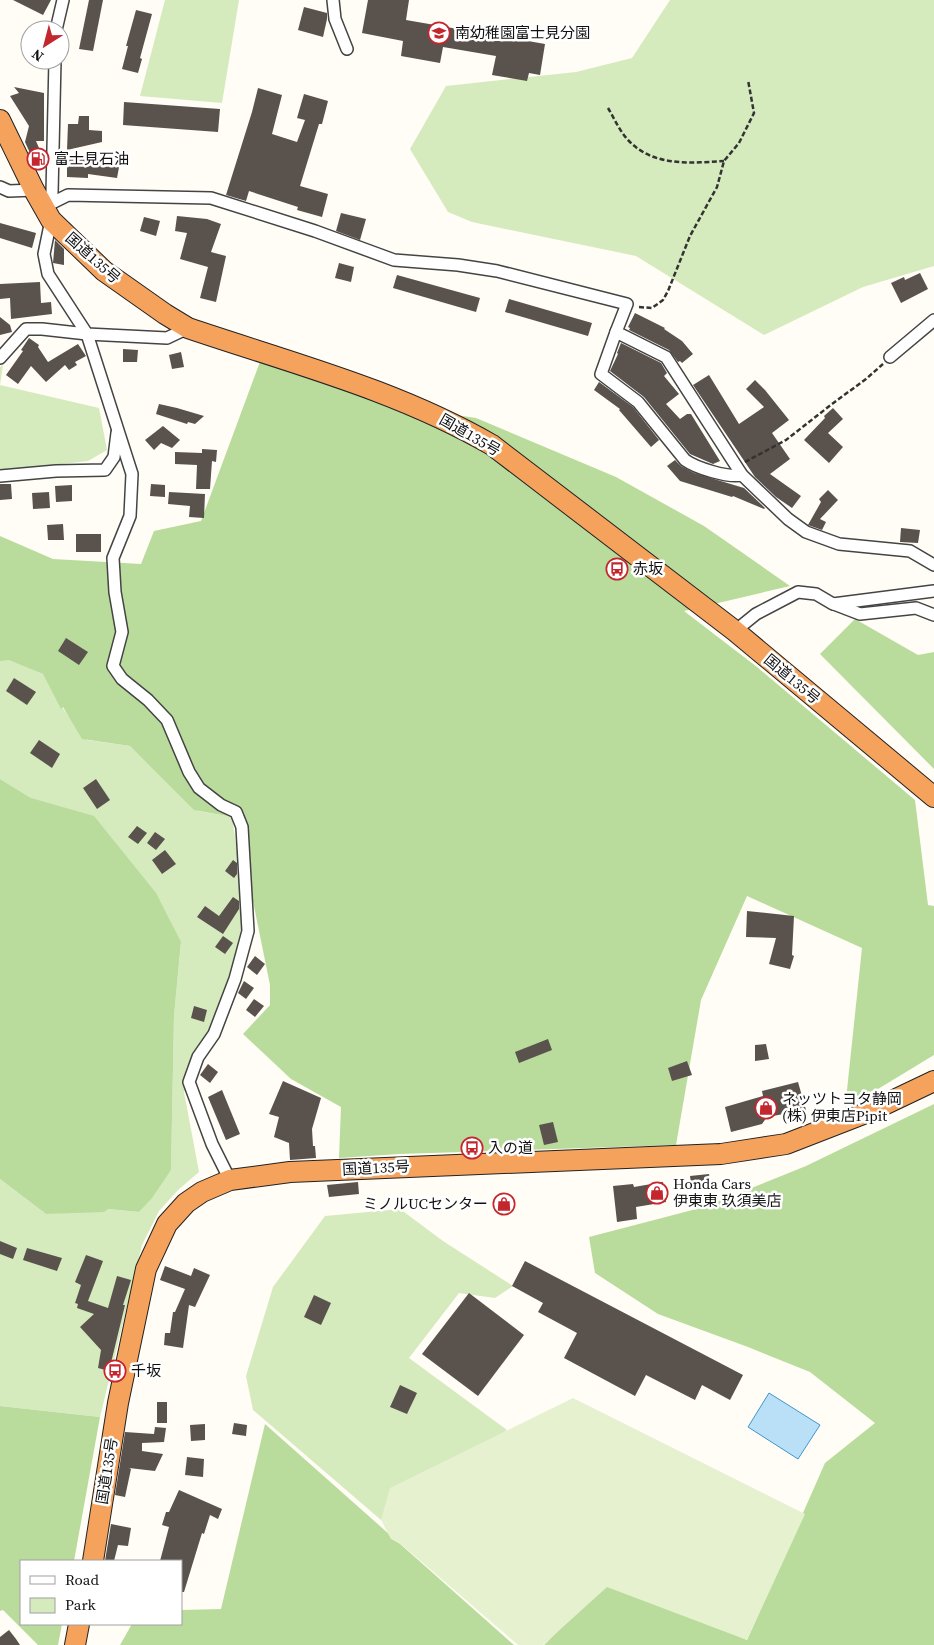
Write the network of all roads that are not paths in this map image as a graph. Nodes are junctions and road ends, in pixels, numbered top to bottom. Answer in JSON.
{"nodes":[{"id":1,"x":63,"y":0,"type":"edge"},
{"id":2,"x":333,"y":0,"type":"edge"},
{"id":3,"x":58,"y":20,"type":"edge"},
{"id":4,"x":347,"y":48,"type":"dead end"},
{"id":5,"x":55,"y":70,"type":"edge"},
{"id":6,"x":0,"y":120,"type":"edge"},
{"id":7,"x":0,"y":186,"type":"edge"},
{"id":8,"x":43,"y":205,"type":"junction"},
{"id":9,"x":934,"y":320,"type":"edge"},
{"id":10,"x":188,"y":328,"type":"junction"},
{"id":11,"x":616,"y":332,"type":"junction"},
{"id":12,"x":87,"y":334,"type":"junction"},
{"id":13,"x":890,"y":357,"type":"road end"},
{"id":14,"x":0,"y":358,"type":"edge"},
{"id":15,"x":118,"y":426,"type":"junction"},
{"id":16,"x":740,"y":471,"type":"junction"},
{"id":17,"x":0,"y":476,"type":"edge"},
{"id":18,"x":934,"y":565,"type":"edge"},
{"id":19,"x":934,"y":591,"type":"edge"},
{"id":20,"x":834,"y":604,"type":"junction"},
{"id":21,"x":934,"y":615,"type":"edge"},
{"id":22,"x":735,"y":631,"type":"junction"},
{"id":23,"x":934,"y":797,"type":"edge"},
{"id":24,"x":934,"y":1081,"type":"edge"},
{"id":25,"x":230,"y":1180,"type":"junction"},
{"id":26,"x":92,"y":1560,"type":"edge"},
{"id":27,"x":79,"y":1625,"type":"edge"},
{"id":28,"x":75,"y":1645,"type":"edge"}],
"edges":[{"from":1,"to":3,"type":"street"},
{"from":2,"to":4,"type":"street"},
{"from":5,"to":8,"type":"street"},
{"from":6,"to":8,"type":"highway","name":"国道135号"},
{"from":7,"to":8,"type":"street"},
{"from":8,"to":10,"type":"highway","name":"国道135号"},
{"from":8,"to":11,"type":"street"},
{"from":8,"to":12,"type":"street"},
{"from":9,"to":13,"type":"street"},
{"from":10,"to":12,"type":"street"},
{"from":10,"to":22,"type":"highway","name":"国道135号"},
{"from":11,"to":16,"type":"street"},
{"from":11,"to":16,"type":"street"},
{"from":12,"to":14,"type":"street"},
{"from":12,"to":15,"type":"street"},
{"from":15,"to":17,"type":"street"},
{"from":15,"to":25,"type":"street"},
{"from":16,"to":18,"type":"street"},
{"from":19,"to":20,"type":"street"},
{"from":20,"to":21,"type":"street"},
{"from":20,"to":22,"type":"street"},
{"from":22,"to":23,"type":"highway","name":"国道135号"},
{"from":24,"to":25,"type":"highway","name":"国道135号"},
{"from":25,"to":26,"type":"highway","name":"国道135号"},
{"from":27,"to":28,"type":"highway"}]}
